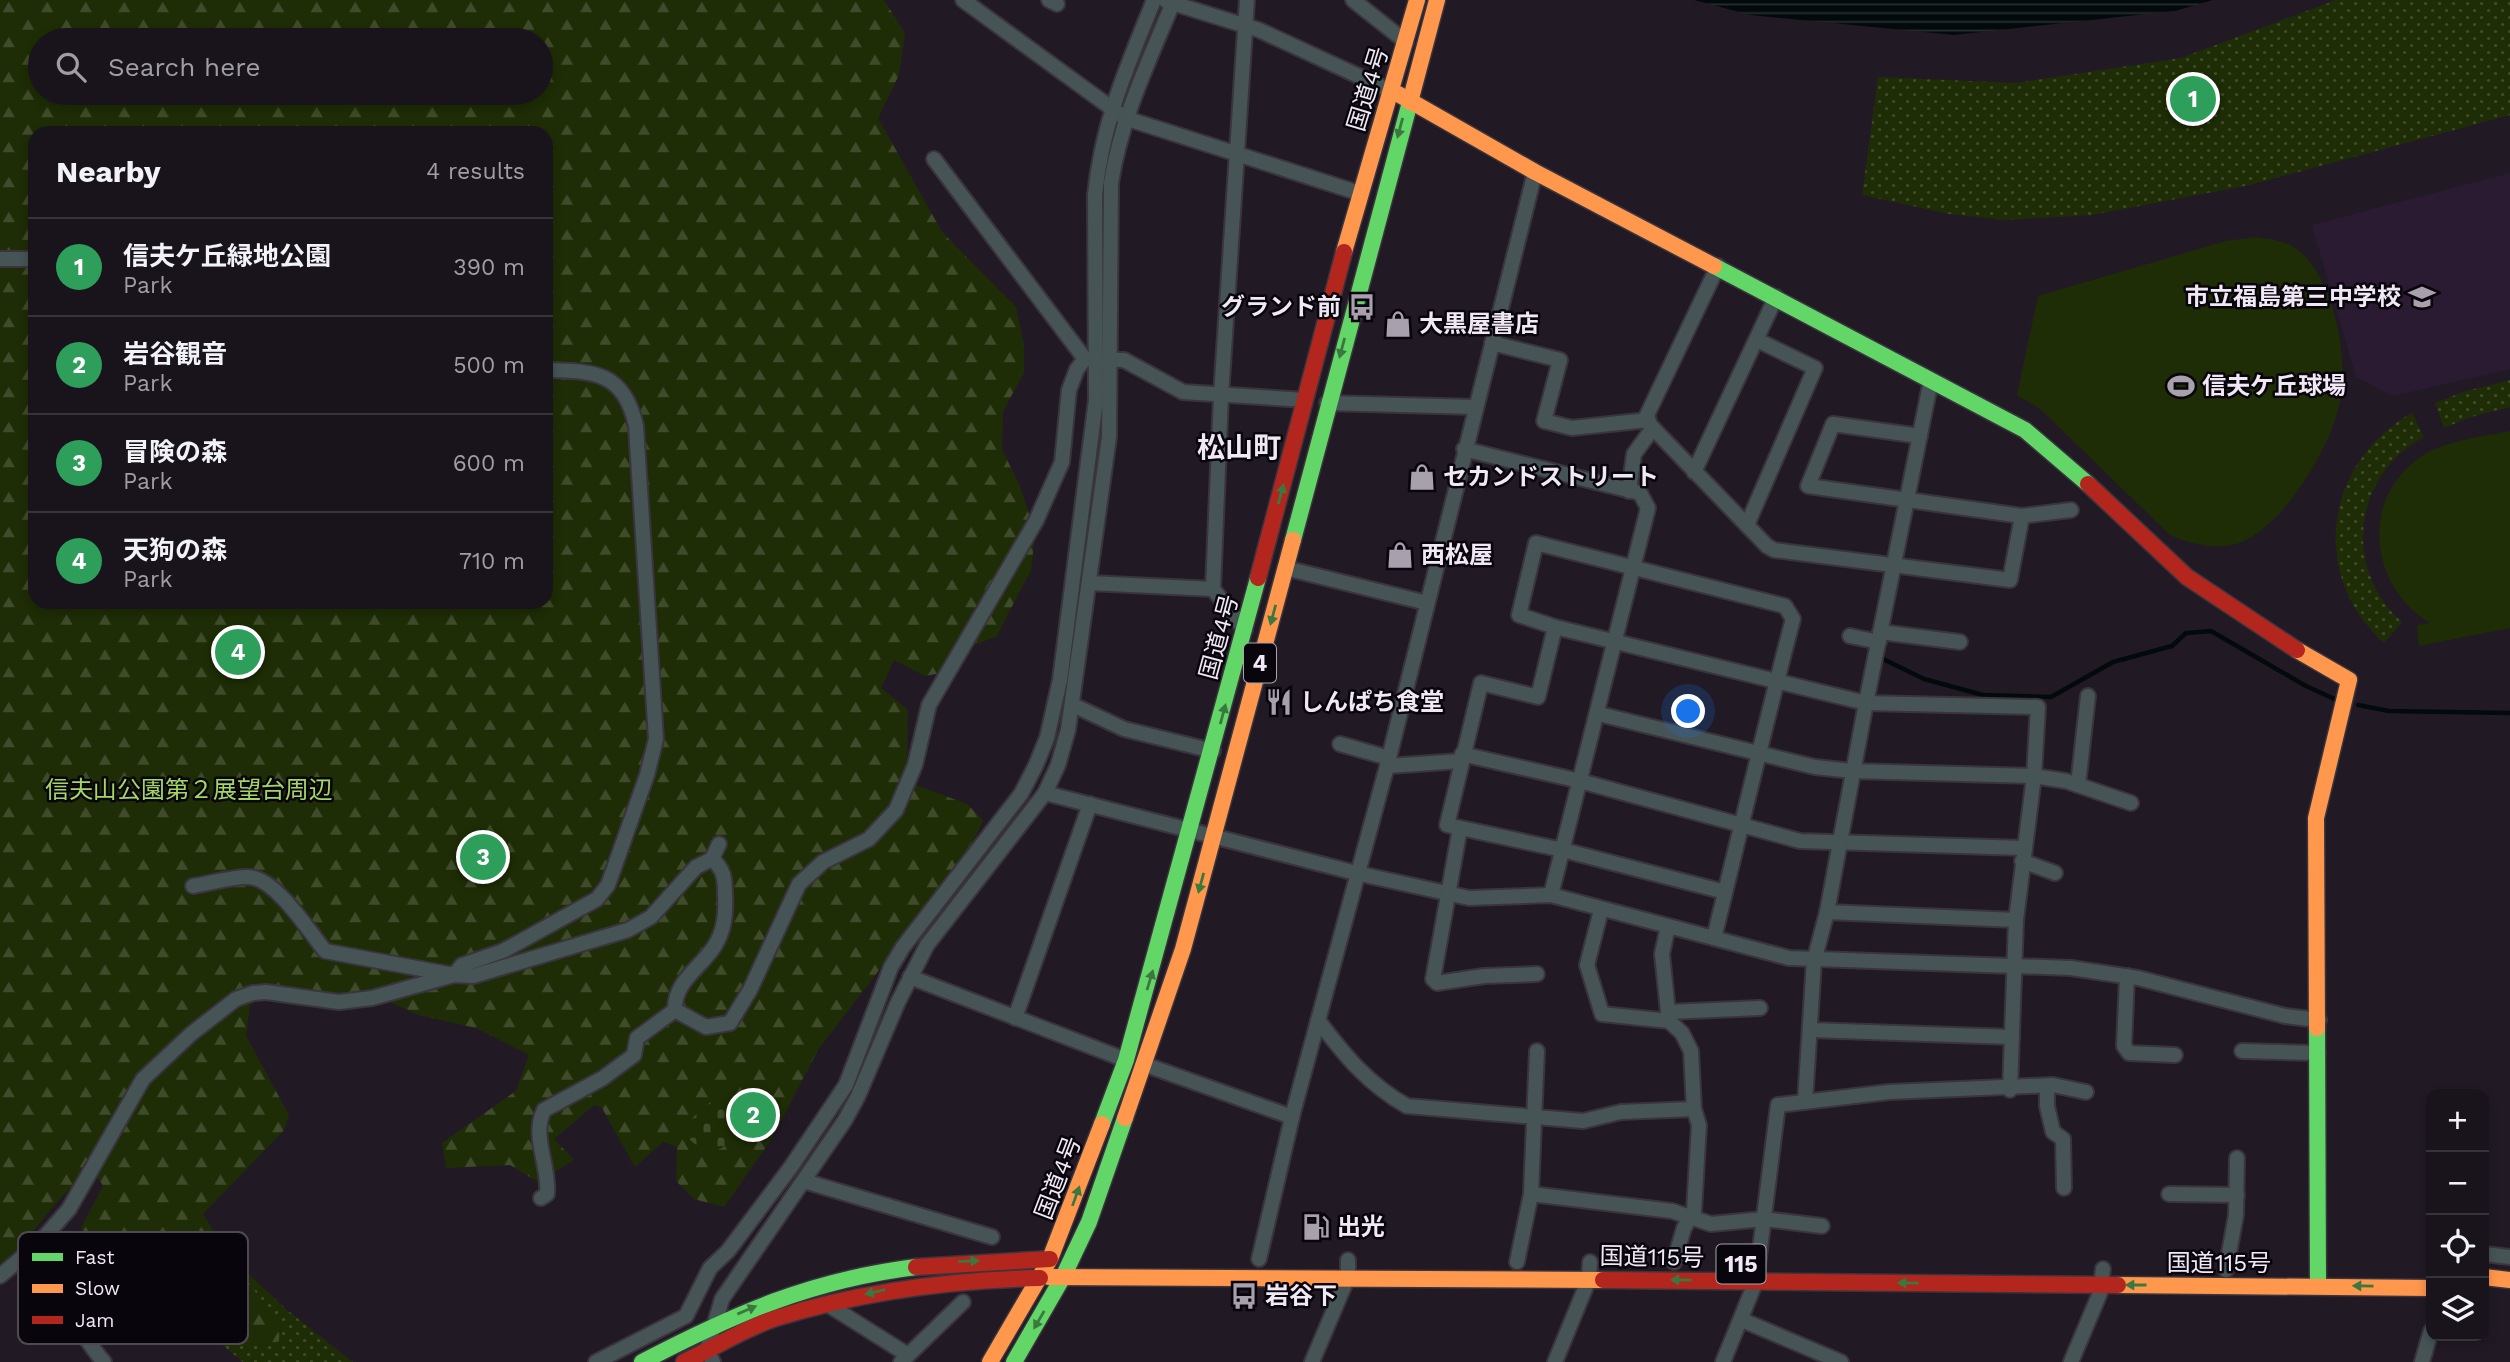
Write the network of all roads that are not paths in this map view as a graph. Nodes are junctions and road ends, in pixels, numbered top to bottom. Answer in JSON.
{"nodes":[{"id":1,"x":963,"y":0,"type":"edge"},
{"id":2,"x":1154,"y":0,"type":"edge"},
{"id":3,"x":1247,"y":0,"type":"edge"},
{"id":4,"x":1353,"y":0,"type":"edge"},
{"id":5,"x":1417,"y":0,"type":"edge"},
{"id":6,"x":1437,"y":0,"type":"edge"},
{"id":7,"x":1170,"y":1,"type":"edge"},
{"id":8,"x":983,"y":6,"type":"edge"},
{"id":9,"x":1244,"y":28,"type":"junction"},
{"id":10,"x":1408,"y":36,"type":"junction"},
{"id":11,"x":1391,"y":91,"type":"junction"},
{"id":12,"x":1408,"y":98,"type":"junction"},
{"id":13,"x":1111,"y":106,"type":"junction"},
{"id":14,"x":1125,"y":118,"type":"junction"},
{"id":15,"x":1238,"y":157,"type":"junction"},
{"id":16,"x":934,"y":159,"type":"dead end"},
{"id":17,"x":1535,"y":172,"type":"junction"},
{"id":18,"x":1359,"y":193,"type":"junction"},
{"id":19,"x":0,"y":258,"type":"edge"},
{"id":20,"x":28,"y":260,"type":"edge"},
{"id":21,"x":1718,"y":266,"type":"junction"},
{"id":22,"x":1776,"y":297,"type":"junction"},
{"id":23,"x":1757,"y":340,"type":"junction"},
{"id":24,"x":1492,"y":343,"type":"junction"},
{"id":25,"x":1098,"y":359,"type":"junction"},
{"id":26,"x":553,"y":371,"type":"edge"},
{"id":27,"x":1931,"y":380,"type":"junction"},
{"id":28,"x":1221,"y":396,"type":"junction"},
{"id":29,"x":1305,"y":400,"type":"junction"},
{"id":30,"x":1327,"y":402,"type":"junction"},
{"id":31,"x":1476,"y":407,"type":"junction"},
{"id":32,"x":1651,"y":424,"type":"junction"},
{"id":33,"x":1920,"y":436,"type":"junction"},
{"id":34,"x":1464,"y":450,"type":"junction"},
{"id":35,"x":1694,"y":472,"type":"junction"},
{"id":36,"x":1629,"y":491,"type":"junction"},
{"id":37,"x":1907,"y":501,"type":"junction"},
{"id":38,"x":2071,"y":510,"type":"dead end"},
{"id":39,"x":2022,"y":516,"type":"junction"},
{"id":40,"x":1747,"y":525,"type":"junction"},
{"id":41,"x":1894,"y":565,"type":"junction"},
{"id":42,"x":1633,"y":566,"type":"junction"},
{"id":43,"x":1285,"y":568,"type":"junction"},
{"id":44,"x":1090,"y":583,"type":"junction"},
{"id":45,"x":1213,"y":589,"type":"junction"},
{"id":46,"x":1427,"y":603,"type":"junction"},
{"id":47,"x":1555,"y":627,"type":"junction"},
{"id":48,"x":1245,"y":630,"type":"junction"},
{"id":49,"x":1850,"y":636,"type":"dead end"},
{"id":50,"x":1880,"y":637,"type":"junction"},
{"id":51,"x":1616,"y":642,"type":"junction"},
{"id":52,"x":1960,"y":642,"type":"dead end"},
{"id":53,"x":1777,"y":680,"type":"junction"},
{"id":54,"x":2088,"y":696,"type":"dead end"},
{"id":55,"x":1866,"y":703,"type":"junction"},
{"id":56,"x":1073,"y":705,"type":"junction"},
{"id":57,"x":1599,"y":714,"type":"junction"},
{"id":58,"x":1340,"y":744,"type":"dead end"},
{"id":59,"x":1213,"y":751,"type":"junction"},
{"id":60,"x":1758,"y":754,"type":"junction"},
{"id":61,"x":1462,"y":758,"type":"junction"},
{"id":62,"x":1388,"y":762,"type":"junction"},
{"id":63,"x":1852,"y":771,"type":"junction"},
{"id":64,"x":2034,"y":776,"type":"junction"},
{"id":65,"x":1580,"y":781,"type":"junction"},
{"id":66,"x":2078,"y":785,"type":"junction"},
{"id":67,"x":1045,"y":793,"type":"junction"},
{"id":68,"x":2131,"y":803,"type":"dead end"},
{"id":69,"x":1090,"y":804,"type":"junction"},
{"id":70,"x":1743,"y":825,"type":"junction"},
{"id":71,"x":1460,"y":828,"type":"junction"},
{"id":72,"x":1191,"y":831,"type":"junction"},
{"id":73,"x":1214,"y":838,"type":"junction"},
{"id":74,"x":1840,"y":841,"type":"junction"},
{"id":75,"x":719,"y":844,"type":"dead end"},
{"id":76,"x":1563,"y":850,"type":"junction"},
{"id":77,"x":2023,"y":854,"type":"junction"},
{"id":78,"x":712,"y":859,"type":"junction"},
{"id":79,"x":1356,"y":873,"type":"junction"},
{"id":80,"x":2055,"y":873,"type":"dead end"},
{"id":81,"x":193,"y":886,"type":"dead end"},
{"id":82,"x":1725,"y":892,"type":"junction"},
{"id":83,"x":1447,"y":893,"type":"junction"},
{"id":84,"x":1551,"y":895,"type":"junction"},
{"id":85,"x":1601,"y":910,"type":"junction"},
{"id":86,"x":1827,"y":912,"type":"junction"},
{"id":87,"x":2016,"y":920,"type":"junction"},
{"id":88,"x":1668,"y":926,"type":"junction"},
{"id":89,"x":1714,"y":938,"type":"junction"},
{"id":90,"x":1814,"y":961,"type":"junction"},
{"id":91,"x":2015,"y":965,"type":"junction"},
{"id":92,"x":1537,"y":974,"type":"dead end"},
{"id":93,"x":454,"y":975,"type":"junction"},
{"id":94,"x":2127,"y":976,"type":"junction"},
{"id":95,"x":910,"y":977,"type":"junction"},
{"id":96,"x":1760,"y":1008,"type":"dead end"},
{"id":97,"x":675,"y":1010,"type":"junction"},
{"id":98,"x":1668,"y":1016,"type":"junction"},
{"id":99,"x":1015,"y":1018,"type":"junction"},
{"id":100,"x":1318,"y":1020,"type":"junction"},
{"id":101,"x":2319,"y":1020,"type":"junction"},
{"id":102,"x":1811,"y":1030,"type":"junction"},
{"id":103,"x":2012,"y":1037,"type":"junction"},
{"id":104,"x":1537,"y":1051,"type":"dead end"},
{"id":105,"x":2242,"y":1051,"type":"dead end"},
{"id":106,"x":2318,"y":1053,"type":"junction"},
{"id":107,"x":2175,"y":1055,"type":"dead end"},
{"id":108,"x":1126,"y":1060,"type":"junction"},
{"id":109,"x":1146,"y":1065,"type":"junction"},
{"id":110,"x":2047,"y":1086,"type":"junction"},
{"id":111,"x":2010,"y":1090,"type":"junction"},
{"id":112,"x":2086,"y":1093,"type":"dead end"},
{"id":113,"x":1805,"y":1102,"type":"junction"},
{"id":114,"x":1694,"y":1109,"type":"junction"},
{"id":115,"x":1535,"y":1115,"type":"junction"},
{"id":116,"x":1292,"y":1118,"type":"junction"},
{"id":117,"x":2237,"y":1158,"type":"dead end"},
{"id":118,"x":804,"y":1181,"type":"junction"},
{"id":119,"x":2064,"y":1188,"type":"dead end"},
{"id":120,"x":1531,"y":1194,"type":"junction"},
{"id":121,"x":2168,"y":1194,"type":"dead end"},
{"id":122,"x":2236,"y":1195,"type":"junction"},
{"id":123,"x":541,"y":1198,"type":"dead end"},
{"id":124,"x":1689,"y":1216,"type":"junction"},
{"id":125,"x":1764,"y":1219,"type":"junction"},
{"id":126,"x":1822,"y":1226,"type":"dead end"},
{"id":127,"x":47,"y":1232,"type":"edge"},
{"id":128,"x":992,"y":1237,"type":"dead end"},
{"id":129,"x":2489,"y":1255,"type":"edge"},
{"id":130,"x":2510,"y":1257,"type":"edge"},
{"id":131,"x":1050,"y":1259,"type":"junction"},
{"id":132,"x":1071,"y":1259,"type":"junction"},
{"id":133,"x":1092,"y":1259,"type":"dead end"},
{"id":134,"x":1258,"y":1259,"type":"dead end"},
{"id":135,"x":18,"y":1261,"type":"edge"},
{"id":136,"x":1517,"y":1262,"type":"dead end"},
{"id":137,"x":1590,"y":1262,"type":"dead end"},
{"id":138,"x":1675,"y":1262,"type":"dead end"},
{"id":139,"x":1348,"y":1265,"type":"junction"},
{"id":140,"x":1924,"y":1266,"type":"dead end"},
{"id":141,"x":2226,"y":1270,"type":"junction"},
{"id":142,"x":2426,"y":1273,"type":"edge"},
{"id":143,"x":0,"y":1276,"type":"edge"},
{"id":144,"x":1063,"y":1277,"type":"junction"},
{"id":145,"x":2103,"y":1277,"type":"junction"},
{"id":146,"x":1040,"y":1278,"type":"junction"},
{"id":147,"x":2489,"y":1278,"type":"edge"},
{"id":148,"x":1589,"y":1279,"type":"junction"},
{"id":149,"x":2318,"y":1279,"type":"junction"},
{"id":150,"x":2510,"y":1280,"type":"edge"},
{"id":151,"x":1756,"y":1281,"type":"junction"},
{"id":152,"x":2426,"y":1288,"type":"edge"},
{"id":153,"x":2489,"y":1292,"type":"edge"},
{"id":154,"x":2510,"y":1294,"type":"edge"},
{"id":155,"x":963,"y":1301,"type":"dead end"},
{"id":156,"x":827,"y":1304,"type":"junction"},
{"id":157,"x":1742,"y":1320,"type":"junction"},
{"id":158,"x":715,"y":1324,"type":"junction"},
{"id":159,"x":2428,"y":1341,"type":"edge"},
{"id":160,"x":90,"y":1344,"type":"edge"},
{"id":161,"x":710,"y":1356,"type":"edge"},
{"id":162,"x":904,"y":1359,"type":"edge"},
{"id":163,"x":104,"y":1362,"type":"edge"},
{"id":164,"x":596,"y":1362,"type":"edge"},
{"id":165,"x":642,"y":1362,"type":"edge"},
{"id":166,"x":684,"y":1362,"type":"edge"},
{"id":167,"x":990,"y":1362,"type":"edge"},
{"id":168,"x":1014,"y":1362,"type":"edge"},
{"id":169,"x":1312,"y":1362,"type":"edge"},
{"id":170,"x":1555,"y":1362,"type":"edge"},
{"id":171,"x":1723,"y":1362,"type":"edge"},
{"id":172,"x":1841,"y":1362,"type":"edge"},
{"id":173,"x":2071,"y":1362,"type":"edge"},
{"id":174,"x":2422,"y":1362,"type":"edge"}],
"edges":[{"from":1,"to":8,"type":"street"},
{"from":2,"to":13,"type":"street"},
{"from":3,"to":9,"type":"street"},
{"from":4,"to":10,"type":"street"},
{"from":5,"to":10,"type":"main road","name":"国道4号","number":"4"},
{"from":6,"to":12,"type":"main road","name":"国道4号","number":"4"},
{"from":7,"to":9,"type":"street"},
{"from":7,"to":14,"type":"street"},
{"from":8,"to":13,"type":"street"},
{"from":9,"to":11,"type":"street"},
{"from":9,"to":15,"type":"street"},
{"from":10,"to":11,"type":"main road","name":"国道4号","number":"4"},
{"from":11,"to":12,"type":"main road"},
{"from":11,"to":18,"type":"main road","name":"国道4号","number":"4"},
{"from":12,"to":17,"type":"main road"},
{"from":12,"to":30,"type":"main road","name":"国道4号","number":"4","one_way":true},
{"from":13,"to":14,"type":"street"},
{"from":13,"to":25,"type":"street"},
{"from":14,"to":15,"type":"street"},
{"from":14,"to":25,"type":"street"},
{"from":15,"to":18,"type":"street"},
{"from":15,"to":28,"type":"street"},
{"from":16,"to":25,"type":"street"},
{"from":17,"to":21,"type":"main road"},
{"from":17,"to":24,"type":"street"},
{"from":18,"to":29,"type":"main road","name":"国道4号","number":"4"},
{"from":19,"to":20,"type":"street"},
{"from":21,"to":22,"type":"main road"},
{"from":21,"to":32,"type":"street"},
{"from":22,"to":23,"type":"street"},
{"from":22,"to":27,"type":"main road"},
{"from":23,"to":35,"type":"street"},
{"from":23,"to":40,"type":"street"},
{"from":24,"to":31,"type":"street"},
{"from":24,"to":32,"type":"street"},
{"from":25,"to":28,"type":"street"},
{"from":25,"to":44,"type":"street"},
{"from":25,"to":97,"type":"street"},
{"from":25,"to":164,"type":"street"},
{"from":26,"to":93,"type":"street"},
{"from":27,"to":33,"type":"street"},
{"from":27,"to":101,"type":"main road"},
{"from":28,"to":29,"type":"street"},
{"from":28,"to":45,"type":"street"},
{"from":48,"to":29,"type":"main road","name":"国道4号","number":"4","one_way":true},
{"from":30,"to":31,"type":"street"},
{"from":30,"to":43,"type":"main road","name":"国道4号","number":"4"},
{"from":31,"to":34,"type":"street"},
{"from":32,"to":35,"type":"street"},
{"from":32,"to":36,"type":"street"},
{"from":33,"to":37,"type":"street"},
{"from":33,"to":37,"type":"street"},
{"from":34,"to":36,"type":"street"},
{"from":34,"to":46,"type":"street"},
{"from":35,"to":40,"type":"street"},
{"from":36,"to":42,"type":"street"},
{"from":37,"to":39,"type":"street"},
{"from":37,"to":41,"type":"street"},
{"from":38,"to":39,"type":"street"},
{"from":39,"to":41,"type":"street"},
{"from":40,"to":41,"type":"street"},
{"from":41,"to":50,"type":"street"},
{"from":42,"to":47,"type":"street"},
{"from":42,"to":51,"type":"street"},
{"from":42,"to":53,"type":"street"},
{"from":43,"to":46,"type":"street"},
{"from":43,"to":73,"type":"main road","name":"国道4号","number":"4","one_way":true},
{"from":44,"to":45,"type":"street"},
{"from":44,"to":56,"type":"street"},
{"from":45,"to":48,"type":"street"},
{"from":46,"to":62,"type":"street"},
{"from":47,"to":51,"type":"street"},
{"from":47,"to":61,"type":"street"},
{"from":59,"to":48,"type":"main road","name":"国道4号","number":"4","one_way":true},
{"from":49,"to":50,"type":"street"},
{"from":50,"to":52,"type":"street"},
{"from":50,"to":55,"type":"street"},
{"from":51,"to":53,"type":"street"},
{"from":51,"to":57,"type":"street"},
{"from":53,"to":55,"type":"street"},
{"from":53,"to":60,"type":"street"},
{"from":54,"to":66,"type":"street"},
{"from":55,"to":63,"type":"street"},
{"from":55,"to":64,"type":"street"},
{"from":56,"to":59,"type":"street"},
{"from":56,"to":67,"type":"street"},
{"from":57,"to":60,"type":"street"},
{"from":57,"to":65,"type":"street"},
{"from":58,"to":62,"type":"street"},
{"from":59,"to":72,"type":"main road","name":"国道4号","number":"4"},
{"from":60,"to":63,"type":"street"},
{"from":60,"to":70,"type":"street"},
{"from":61,"to":62,"type":"street"},
{"from":61,"to":65,"type":"street"},
{"from":61,"to":71,"type":"street"},
{"from":62,"to":79,"type":"street"},
{"from":63,"to":64,"type":"street"},
{"from":63,"to":74,"type":"street"},
{"from":64,"to":66,"type":"street"},
{"from":64,"to":77,"type":"street"},
{"from":65,"to":70,"type":"street"},
{"from":65,"to":76,"type":"street"},
{"from":66,"to":68,"type":"street"},
{"from":67,"to":69,"type":"street"},
{"from":67,"to":95,"type":"street"},
{"from":69,"to":72,"type":"street"},
{"from":69,"to":99,"type":"street"},
{"from":70,"to":74,"type":"street"},
{"from":70,"to":82,"type":"street"},
{"from":71,"to":76,"type":"street"},
{"from":71,"to":83,"type":"street"},
{"from":72,"to":73,"type":"street"},
{"from":108,"to":72,"type":"main road","name":"国道4号","number":"4","one_way":true},
{"from":73,"to":79,"type":"street"},
{"from":73,"to":109,"type":"main road","name":"国道4号","number":"4","one_way":true},
{"from":74,"to":77,"type":"street"},
{"from":74,"to":86,"type":"street"},
{"from":75,"to":78,"type":"street"},
{"from":76,"to":82,"type":"street"},
{"from":76,"to":84,"type":"street"},
{"from":77,"to":80,"type":"street"},
{"from":77,"to":87,"type":"street"},
{"from":78,"to":93,"type":"street"},
{"from":78,"to":97,"type":"street"},
{"from":79,"to":83,"type":"street"},
{"from":79,"to":100,"type":"street"},
{"from":81,"to":93,"type":"street"},
{"from":82,"to":89,"type":"street"},
{"from":83,"to":84,"type":"street"},
{"from":83,"to":92,"type":"street"},
{"from":84,"to":85,"type":"street"},
{"from":85,"to":88,"type":"street"},
{"from":85,"to":98,"type":"street"},
{"from":86,"to":87,"type":"street"},
{"from":86,"to":90,"type":"street"},
{"from":87,"to":91,"type":"street"},
{"from":88,"to":89,"type":"street"},
{"from":88,"to":98,"type":"street"},
{"from":89,"to":90,"type":"street"},
{"from":90,"to":91,"type":"street"},
{"from":90,"to":102,"type":"street"},
{"from":91,"to":94,"type":"street"},
{"from":91,"to":103,"type":"street"},
{"from":93,"to":127,"type":"street"},
{"from":94,"to":101,"type":"street"},
{"from":94,"to":107,"type":"street"},
{"from":95,"to":99,"type":"street"},
{"from":95,"to":118,"type":"street"},
{"from":96,"to":98,"type":"street"},
{"from":97,"to":123,"type":"street"},
{"from":98,"to":114,"type":"street"},
{"from":99,"to":108,"type":"street"},
{"from":100,"to":115,"type":"street"},
{"from":100,"to":116,"type":"street"},
{"from":101,"to":106,"type":"main road"},
{"from":102,"to":103,"type":"street"},
{"from":102,"to":113,"type":"street"},
{"from":103,"to":111,"type":"street"},
{"from":104,"to":115,"type":"street"},
{"from":105,"to":106,"type":"street"},
{"from":106,"to":149,"type":"main road"},
{"from":131,"to":108,"type":"main road","name":"国道4号","number":"4","one_way":true},
{"from":109,"to":116,"type":"street"},
{"from":109,"to":132,"type":"main road","name":"国道4号","number":"4"},
{"from":110,"to":111,"type":"street"},
{"from":110,"to":112,"type":"street"},
{"from":110,"to":119,"type":"street"},
{"from":111,"to":113,"type":"street"},
{"from":113,"to":125,"type":"street"},
{"from":114,"to":115,"type":"street"},
{"from":114,"to":124,"type":"street"},
{"from":115,"to":120,"type":"street"},
{"from":116,"to":134,"type":"street"},
{"from":117,"to":122,"type":"street"},
{"from":118,"to":128,"type":"street"},
{"from":118,"to":158,"type":"street"},
{"from":120,"to":124,"type":"street"},
{"from":120,"to":136,"type":"street"},
{"from":121,"to":122,"type":"street"},
{"from":122,"to":141,"type":"street"},
{"from":124,"to":125,"type":"street"},
{"from":124,"to":138,"type":"street"},
{"from":125,"to":126,"type":"street"},
{"from":125,"to":151,"type":"street"},
{"from":129,"to":130,"type":"street"},
{"from":131,"to":132,"type":"main road"},
{"from":131,"to":146,"type":"main road","name":"国道4号","number":"4"},
{"from":158,"to":131,"type":"main road","one_way":true},
{"from":132,"to":133,"type":"main road"},
{"from":132,"to":144,"type":"main road","name":"国道4号","number":"4"},
{"from":135,"to":143,"type":"street"},
{"from":137,"to":148,"type":"street"},
{"from":139,"to":144,"type":"main road","name":"国道115号","number":"115"},
{"from":139,"to":148,"type":"main road","name":"国道115号","number":"115"},
{"from":139,"to":169,"type":"street"},
{"from":140,"to":145,"type":"main road","name":"国道115号","number":"115"},
{"from":141,"to":145,"type":"main road","name":"国道115号","number":"115"},
{"from":141,"to":149,"type":"main road","name":"国道115号","number":"115"},
{"from":142,"to":149,"type":"main road","name":"国道115号","number":"115"},
{"from":144,"to":146,"type":"main road","name":"国道115号","number":"115"},
{"from":144,"to":168,"type":"main road","number":"4","one_way":true},
{"from":149,"to":145,"type":"main road","name":"国道115号","number":"115","one_way":true},
{"from":145,"to":151,"type":"main road","name":"国道115号","number":"115","one_way":true},
{"from":145,"to":173,"type":"street"},
{"from":146,"to":156,"type":"main road","name":"国道115号","one_way":true},
{"from":146,"to":167,"type":"main road","number":"4"},
{"from":147,"to":150,"type":"main road"},
{"from":151,"to":148,"type":"main road","name":"国道115号","number":"115","one_way":true},
{"from":148,"to":170,"type":"street"},
{"from":152,"to":149,"type":"main road","name":"国道115号","number":"115","one_way":true},
{"from":151,"to":157,"type":"street"},
{"from":153,"to":154,"type":"main road"},
{"from":155,"to":162,"type":"street"},
{"from":156,"to":161,"type":"main road","name":"国道115号"},
{"from":156,"to":162,"type":"street"},
{"from":157,"to":171,"type":"street"},
{"from":157,"to":172,"type":"street"},
{"from":158,"to":161,"type":"street"},
{"from":158,"to":165,"type":"main road"},
{"from":159,"to":174,"type":"street"},
{"from":160,"to":163,"type":"street"},
{"from":161,"to":166,"type":"main road","name":"国道115号"}]}
